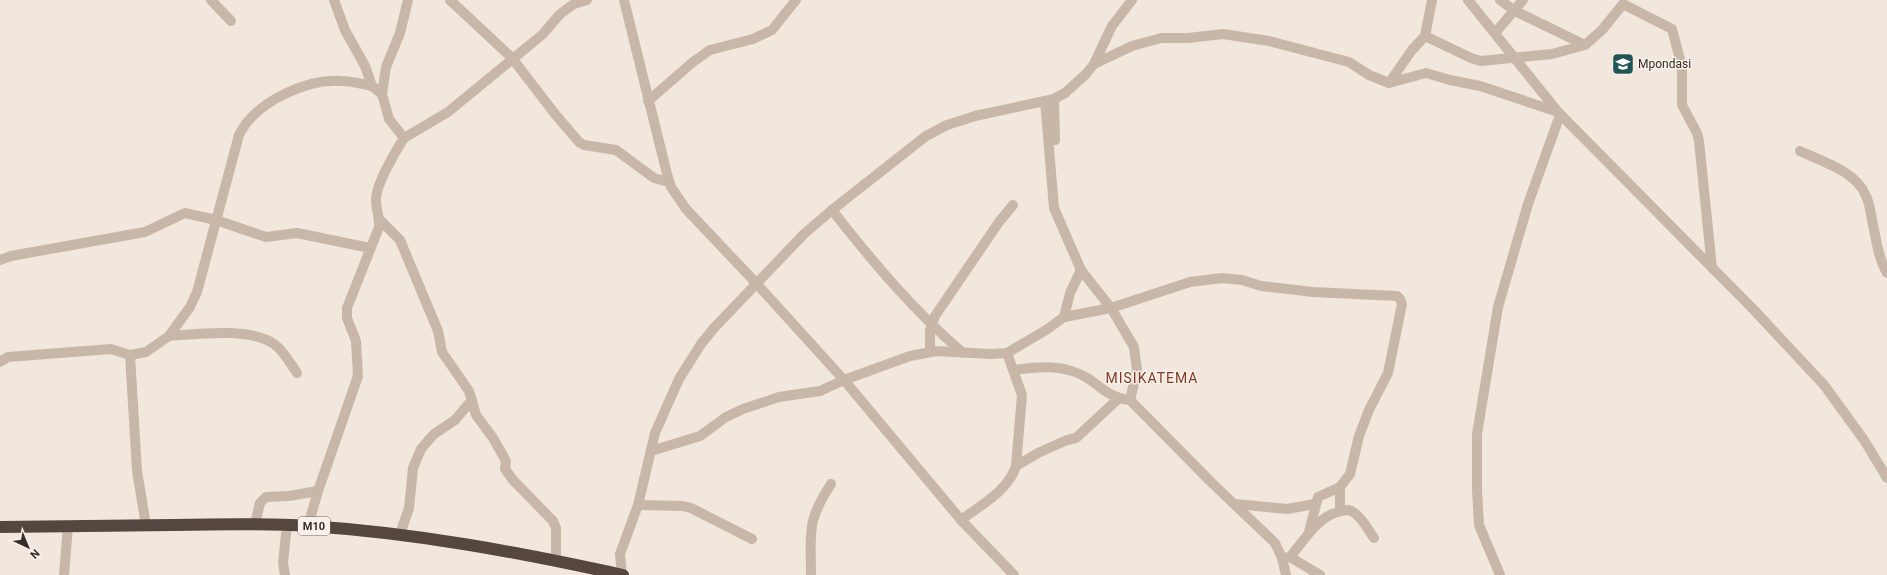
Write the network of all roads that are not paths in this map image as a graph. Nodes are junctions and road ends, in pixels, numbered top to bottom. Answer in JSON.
{"nodes":[{"id":1,"x":211,"y":0,"type":"edge"},
{"id":2,"x":334,"y":0,"type":"edge"},
{"id":3,"x":408,"y":0,"type":"edge"},
{"id":4,"x":450,"y":0,"type":"edge"},
{"id":5,"x":586,"y":0,"type":"edge"},
{"id":6,"x":624,"y":0,"type":"edge"},
{"id":7,"x":796,"y":0,"type":"edge"},
{"id":8,"x":1132,"y":0,"type":"edge"},
{"id":9,"x":1432,"y":0,"type":"edge"},
{"id":10,"x":1468,"y":0,"type":"edge"},
{"id":11,"x":1500,"y":0,"type":"edge"},
{"id":12,"x":1523,"y":0,"type":"edge"},
{"id":13,"x":1515,"y":11,"type":"junction"},
{"id":14,"x":231,"y":21,"type":"dead end"},
{"id":15,"x":1495,"y":33,"type":"junction"},
{"id":16,"x":1425,"y":36,"type":"junction"},
{"id":17,"x":1585,"y":45,"type":"junction"},
{"id":18,"x":1514,"y":57,"type":"junction"},
{"id":19,"x":512,"y":58,"type":"junction"},
{"id":20,"x":1094,"y":64,"type":"junction"},
{"id":21,"x":1389,"y":83,"type":"junction"},
{"id":22,"x":372,"y":86,"type":"junction"},
{"id":23,"x":382,"y":94,"type":"junction"},
{"id":24,"x":1049,"y":100,"type":"junction"},
{"id":25,"x":648,"y":101,"type":"junction"},
{"id":26,"x":1559,"y":114,"type":"junction"},
{"id":27,"x":404,"y":138,"type":"junction"},
{"id":28,"x":1800,"y":151,"type":"dead end"},
{"id":29,"x":669,"y":182,"type":"junction"},
{"id":30,"x":1013,"y":205,"type":"dead end"},
{"id":31,"x":832,"y":210,"type":"junction"},
{"id":32,"x":216,"y":220,"type":"junction"},
{"id":33,"x":380,"y":220,"type":"junction"},
{"id":34,"x":370,"y":248,"type":"junction"},
{"id":35,"x":0,"y":260,"type":"edge"},
{"id":36,"x":1712,"y":268,"type":"junction"},
{"id":37,"x":1081,"y":270,"type":"junction"},
{"id":38,"x":1887,"y":273,"type":"edge"},
{"id":39,"x":756,"y":283,"type":"junction"},
{"id":40,"x":1111,"y":308,"type":"junction"},
{"id":41,"x":1064,"y":317,"type":"junction"},
{"id":42,"x":931,"y":324,"type":"junction"},
{"id":43,"x":169,"y":336,"type":"junction"},
{"id":44,"x":930,"y":352,"type":"junction"},
{"id":45,"x":963,"y":353,"type":"junction"},
{"id":46,"x":1007,"y":353,"type":"junction"},
{"id":47,"x":130,"y":355,"type":"junction"},
{"id":48,"x":0,"y":362,"type":"edge"},
{"id":49,"x":1014,"y":370,"type":"junction"},
{"id":50,"x":296,"y":373,"type":"dead end"},
{"id":51,"x":844,"y":380,"type":"junction"},
{"id":52,"x":1118,"y":399,"type":"junction"},
{"id":53,"x":472,"y":400,"type":"junction"},
{"id":54,"x":1130,"y":400,"type":"junction"},
{"id":55,"x":651,"y":451,"type":"junction"},
{"id":56,"x":1016,"y":466,"type":"junction"},
{"id":57,"x":1887,"y":478,"type":"edge"},
{"id":58,"x":831,"y":484,"type":"dead end"},
{"id":59,"x":1340,"y":487,"type":"junction"},
{"id":60,"x":318,"y":491,"type":"junction"},
{"id":61,"x":1235,"y":504,"type":"junction"},
{"id":62,"x":1315,"y":504,"type":"junction"},
{"id":63,"x":638,"y":505,"type":"junction"},
{"id":64,"x":1340,"y":511,"type":"junction"},
{"id":65,"x":961,"y":520,"type":"junction"},
{"id":66,"x":255,"y":524,"type":"junction"},
{"id":67,"x":146,"y":525,"type":"junction"},
{"id":68,"x":287,"y":525,"type":"junction"},
{"id":69,"x":68,"y":526,"type":"junction"},
{"id":70,"x":308,"y":526,"type":"junction"},
{"id":71,"x":0,"y":527,"type":"edge"},
{"id":72,"x":1309,"y":532,"type":"junction"},
{"id":73,"x":400,"y":534,"type":"junction"},
{"id":74,"x":1374,"y":538,"type":"dead end"},
{"id":75,"x":752,"y":539,"type":"dead end"},
{"id":76,"x":1286,"y":557,"type":"junction"},
{"id":77,"x":556,"y":560,"type":"junction"},
{"id":78,"x":64,"y":575,"type":"edge"},
{"id":79,"x":285,"y":575,"type":"edge"},
{"id":80,"x":622,"y":575,"type":"edge"},
{"id":81,"x":811,"y":575,"type":"edge"},
{"id":82,"x":1014,"y":575,"type":"edge"},
{"id":83,"x":1286,"y":575,"type":"edge"},
{"id":84,"x":1320,"y":575,"type":"edge"},
{"id":85,"x":1500,"y":575,"type":"edge"}],
"edges":[{"from":1,"to":14,"type":"street"},
{"from":2,"to":22,"type":"street"},
{"from":3,"to":23,"type":"street"},
{"from":4,"to":19,"type":"street"},
{"from":5,"to":19,"type":"street"},
{"from":6,"to":25,"type":"street"},
{"from":7,"to":25,"type":"street"},
{"from":8,"to":20,"type":"street"},
{"from":9,"to":16,"type":"street"},
{"from":10,"to":15,"type":"street"},
{"from":11,"to":13,"type":"street"},
{"from":12,"to":13,"type":"street"},
{"from":13,"to":15,"type":"street"},
{"from":13,"to":17,"type":"street"},
{"from":15,"to":18,"type":"street"},
{"from":16,"to":18,"type":"street"},
{"from":16,"to":21,"type":"street"},
{"from":17,"to":18,"type":"street"},
{"from":17,"to":36,"type":"street"},
{"from":18,"to":26,"type":"street"},
{"from":19,"to":27,"type":"street"},
{"from":19,"to":29,"type":"street"},
{"from":20,"to":21,"type":"street"},
{"from":20,"to":24,"type":"street"},
{"from":21,"to":26,"type":"street"},
{"from":22,"to":23,"type":"street"},
{"from":22,"to":32,"type":"street"},
{"from":23,"to":27,"type":"street"},
{"from":24,"to":31,"type":"street"},
{"from":24,"to":37,"type":"street"},
{"from":25,"to":29,"type":"street"},
{"from":26,"to":36,"type":"street"},
{"from":26,"to":85,"type":"street"},
{"from":27,"to":33,"type":"street"},
{"from":28,"to":38,"type":"street"},
{"from":29,"to":39,"type":"street"},
{"from":30,"to":42,"type":"street"},
{"from":31,"to":39,"type":"street"},
{"from":31,"to":42,"type":"street"},
{"from":32,"to":34,"type":"street"},
{"from":32,"to":35,"type":"street"},
{"from":32,"to":43,"type":"street"},
{"from":33,"to":34,"type":"street"},
{"from":33,"to":53,"type":"street"},
{"from":34,"to":60,"type":"street"},
{"from":36,"to":57,"type":"street"},
{"from":37,"to":40,"type":"street"},
{"from":37,"to":41,"type":"street"},
{"from":39,"to":51,"type":"street"},
{"from":39,"to":55,"type":"street"},
{"from":40,"to":41,"type":"street"},
{"from":40,"to":54,"type":"street"},
{"from":40,"to":59,"type":"street"},
{"from":41,"to":46,"type":"street"},
{"from":42,"to":44,"type":"street"},
{"from":42,"to":45,"type":"street"},
{"from":43,"to":47,"type":"street"},
{"from":43,"to":50,"type":"street"},
{"from":44,"to":45,"type":"street"},
{"from":44,"to":51,"type":"street"},
{"from":45,"to":46,"type":"street"},
{"from":46,"to":49,"type":"street"},
{"from":47,"to":48,"type":"street"},
{"from":47,"to":67,"type":"street"},
{"from":49,"to":52,"type":"street"},
{"from":49,"to":56,"type":"street"},
{"from":51,"to":55,"type":"street"},
{"from":51,"to":65,"type":"street"},
{"from":52,"to":54,"type":"street"},
{"from":52,"to":56,"type":"street"},
{"from":53,"to":73,"type":"street"},
{"from":53,"to":77,"type":"street"},
{"from":54,"to":61,"type":"street"},
{"from":55,"to":63,"type":"street"},
{"from":56,"to":65,"type":"street"},
{"from":58,"to":81,"type":"street"},
{"from":59,"to":62,"type":"street"},
{"from":59,"to":64,"type":"street"},
{"from":60,"to":66,"type":"street"},
{"from":60,"to":70,"type":"street"},
{"from":61,"to":62,"type":"street"},
{"from":61,"to":76,"type":"street"},
{"from":62,"to":72,"type":"street"},
{"from":63,"to":75,"type":"street"},
{"from":63,"to":80,"type":"street"},
{"from":64,"to":72,"type":"street"},
{"from":64,"to":74,"type":"street"},
{"from":65,"to":82,"type":"street"},
{"from":66,"to":67,"type":"highway","number":"M10"},
{"from":66,"to":68,"type":"highway","number":"M10"},
{"from":67,"to":69,"type":"highway","number":"M10"},
{"from":68,"to":70,"type":"highway","number":"M10"},
{"from":68,"to":79,"type":"street"},
{"from":69,"to":71,"type":"highway","number":"M10"},
{"from":69,"to":78,"type":"street"},
{"from":70,"to":73,"type":"highway","number":"M10"},
{"from":72,"to":76,"type":"street"},
{"from":73,"to":77,"type":"highway","number":"M10"},
{"from":76,"to":83,"type":"street"},
{"from":76,"to":84,"type":"street"},
{"from":77,"to":80,"type":"highway","number":"M10"}]}
